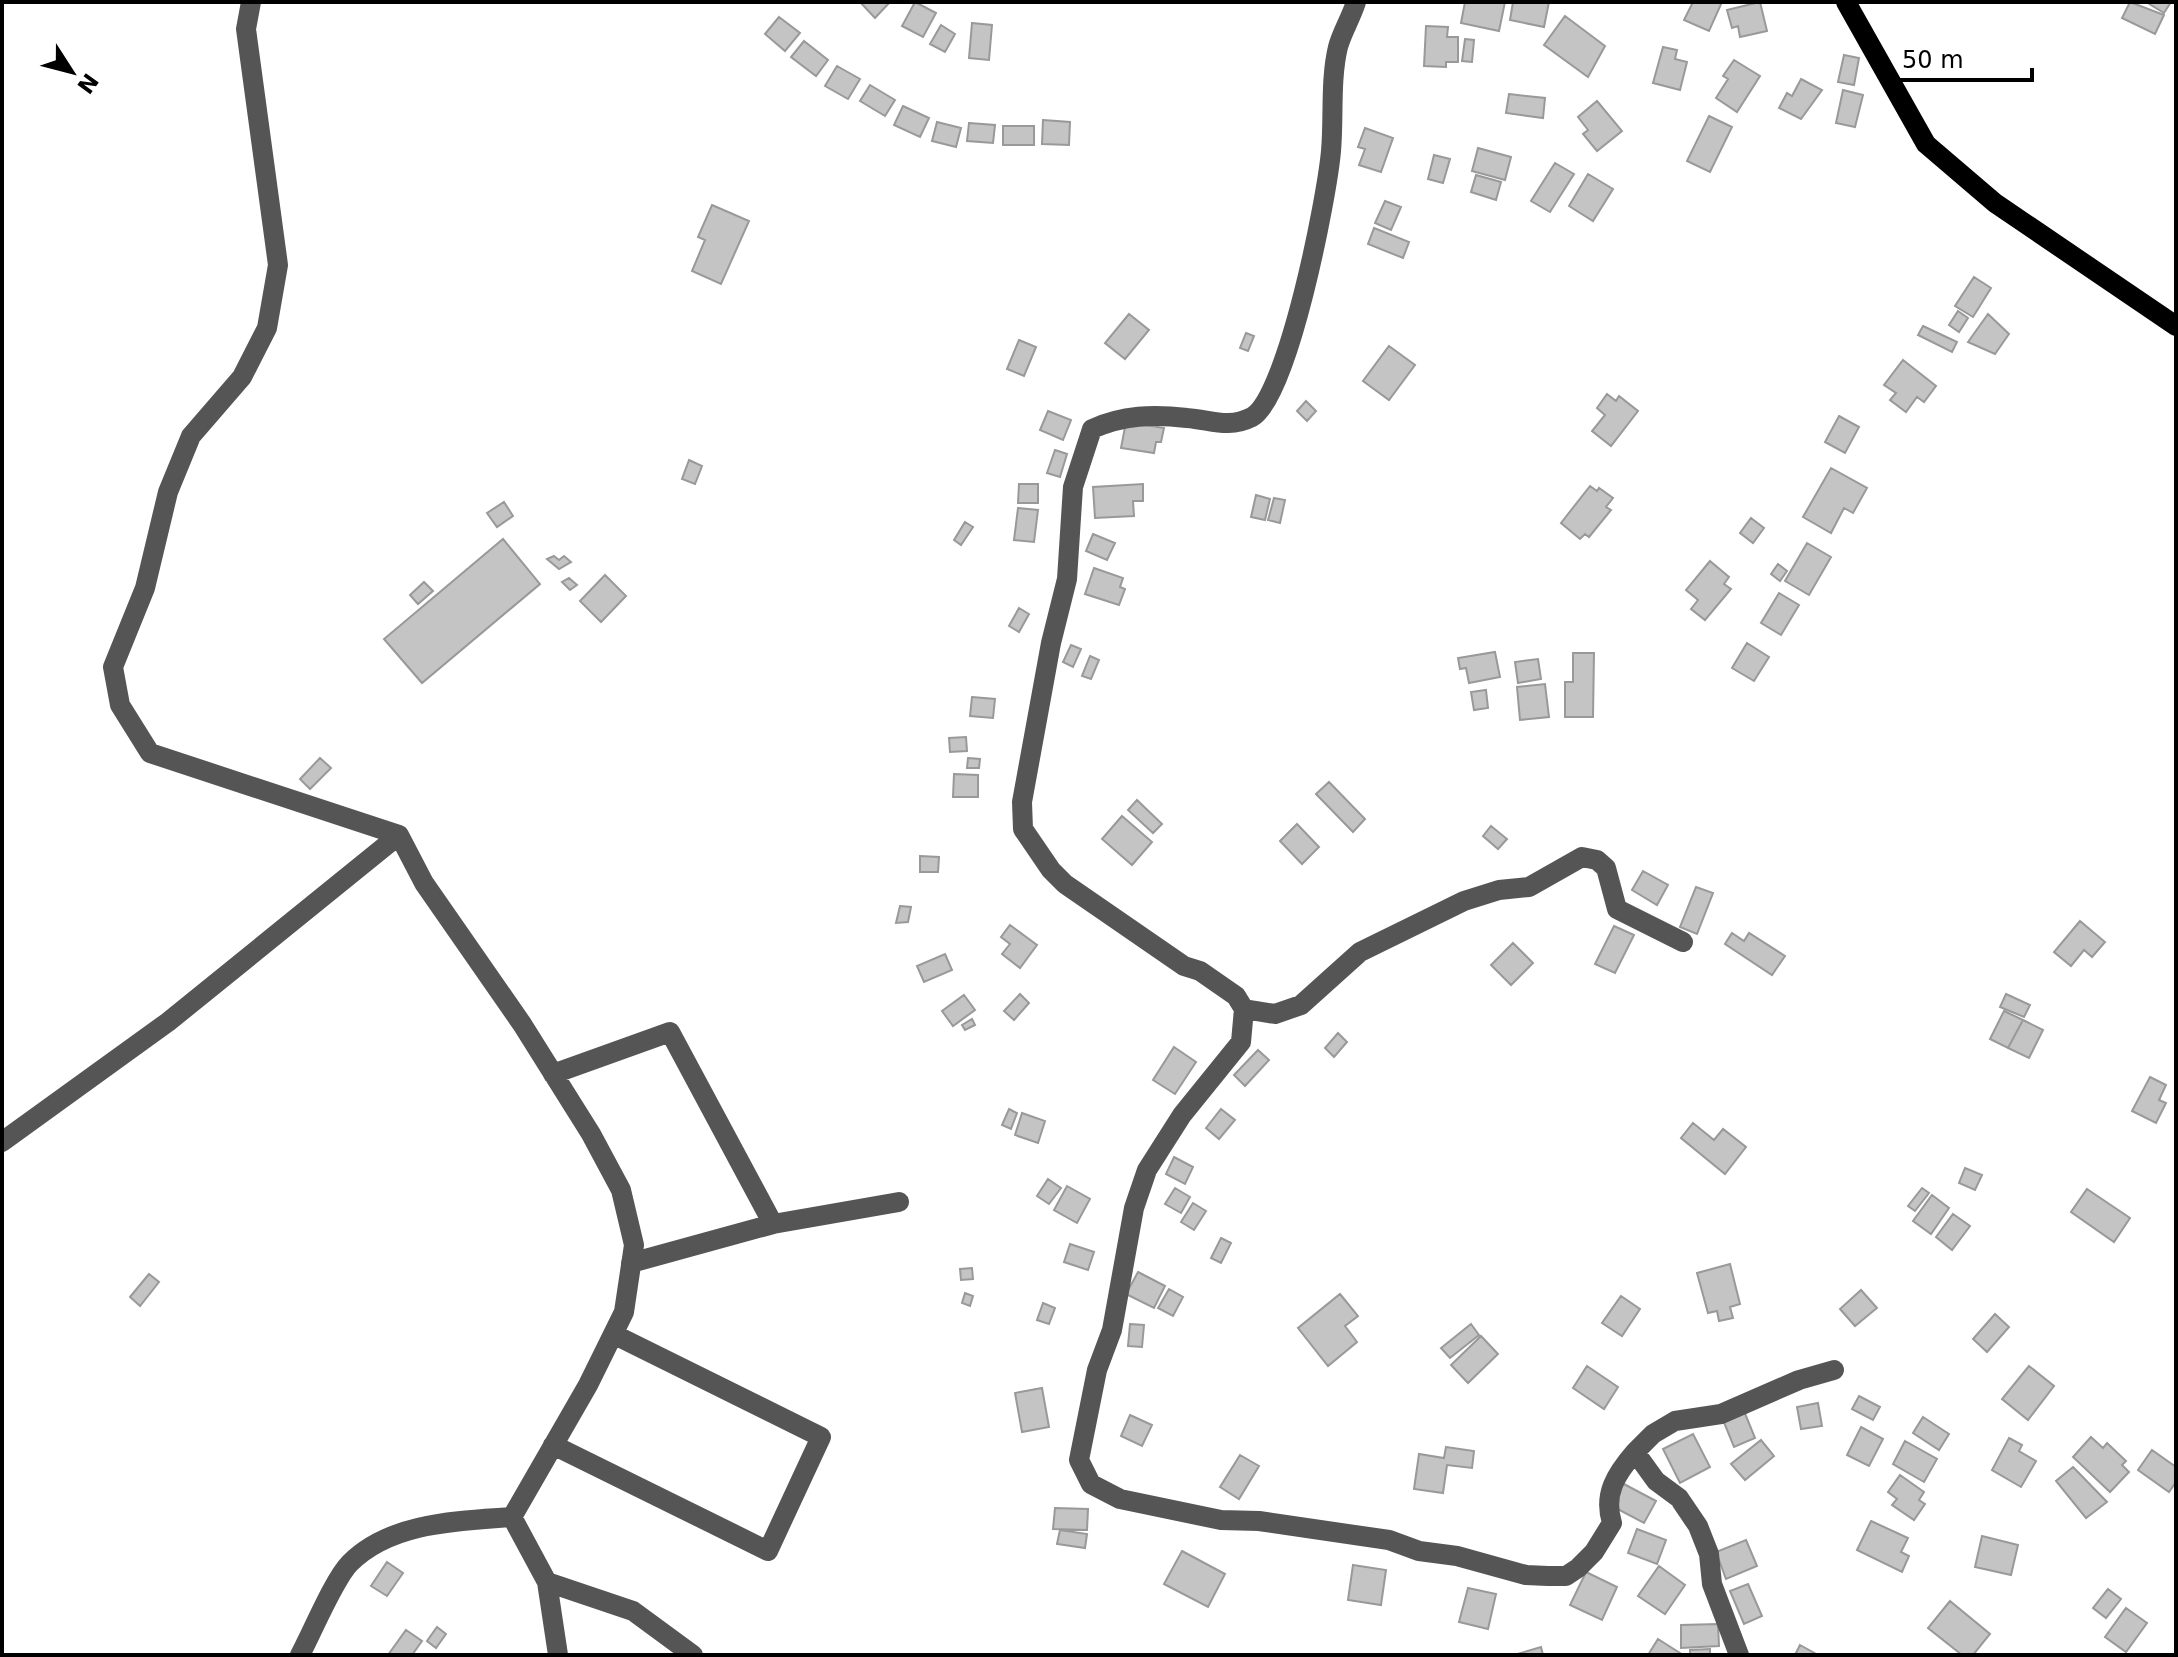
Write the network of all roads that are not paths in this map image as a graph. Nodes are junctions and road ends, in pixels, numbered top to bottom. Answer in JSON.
{"nodes":[{"id":1,"x":251,"y":2,"type":"edge"},
{"id":2,"x":1356,"y":2,"type":"edge"},
{"id":3,"x":1846,"y":2,"type":"edge"},
{"id":4,"x":2176,"y":326,"type":"edge"},
{"id":5,"x":399,"y":835,"type":"junction"},
{"id":6,"x":1683,"y":942,"type":"dead end"},
{"id":7,"x":1244,"y":1009,"type":"junction"},
{"id":8,"x":553,"y":1074,"type":"junction"},
{"id":9,"x":2,"y":1142,"type":"edge"},
{"id":10,"x":899,"y":1202,"type":"dead end"},
{"id":11,"x":773,"y":1224,"type":"junction"},
{"id":12,"x":631,"y":1263,"type":"junction"},
{"id":13,"x":613,"y":1334,"type":"junction"},
{"id":14,"x":1834,"y":1370,"type":"dead end"},
{"id":15,"x":553,"y":1445,"type":"junction"},
{"id":16,"x":1635,"y":1452,"type":"junction"},
{"id":17,"x":512,"y":1517,"type":"junction"},
{"id":18,"x":547,"y":1582,"type":"junction"},
{"id":19,"x":300,"y":1655,"type":"edge"},
{"id":20,"x":558,"y":1655,"type":"edge"},
{"id":21,"x":693,"y":1655,"type":"edge"},
{"id":22,"x":1739,"y":1655,"type":"edge"}],
"edges":[{"from":1,"to":5,"type":"street"},
{"from":2,"to":7,"type":"street"},
{"from":3,"to":4,"type":"main road"},
{"from":5,"to":8,"type":"street"},
{"from":5,"to":9,"type":"street"},
{"from":6,"to":7,"type":"street"},
{"from":7,"to":16,"type":"street"},
{"from":8,"to":11,"type":"street"},
{"from":8,"to":12,"type":"street"},
{"from":10,"to":11,"type":"street"},
{"from":11,"to":12,"type":"street"},
{"from":12,"to":13,"type":"street"},
{"from":13,"to":15,"type":"street"},
{"from":13,"to":15,"type":"street"},
{"from":14,"to":16,"type":"street"},
{"from":15,"to":17,"type":"street"},
{"from":16,"to":22,"type":"street"},
{"from":17,"to":18,"type":"street"},
{"from":17,"to":19,"type":"street"},
{"from":18,"to":20,"type":"street"},
{"from":18,"to":21,"type":"street"}]}
